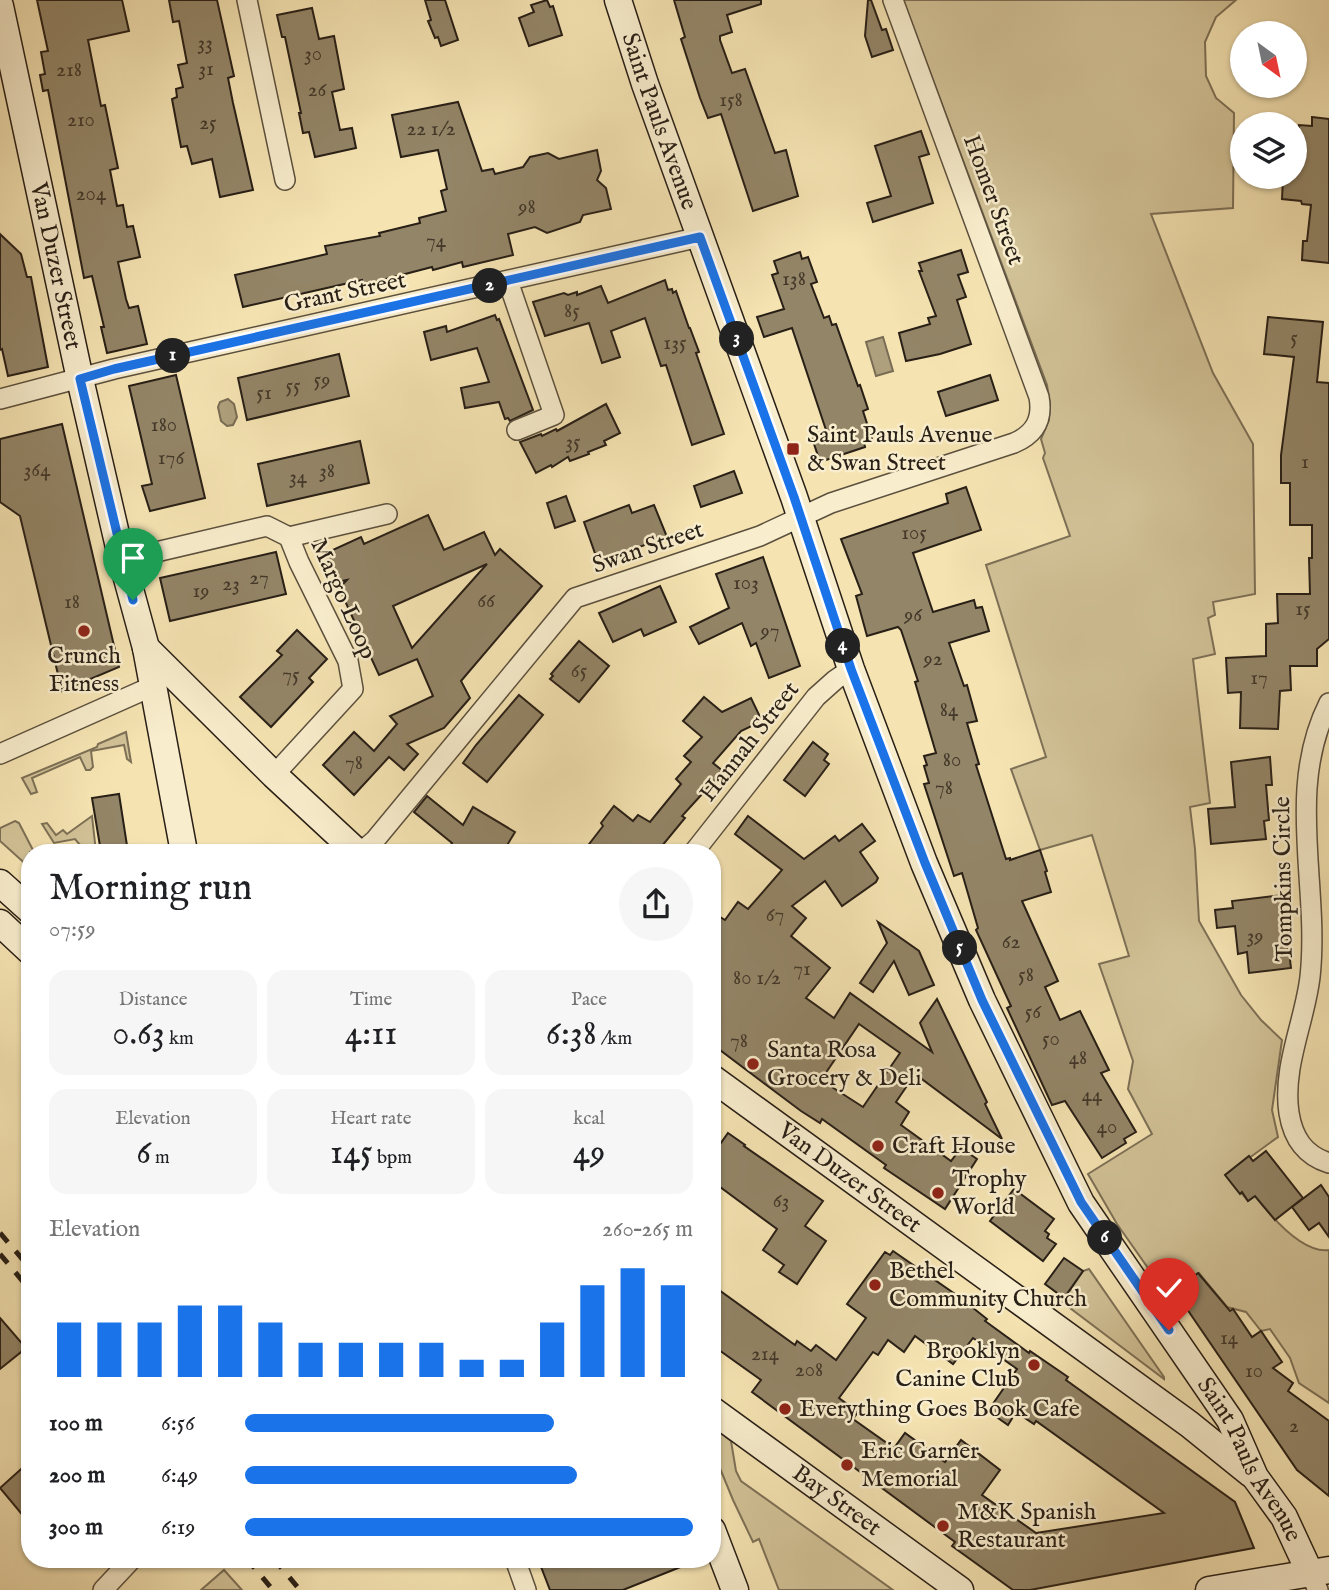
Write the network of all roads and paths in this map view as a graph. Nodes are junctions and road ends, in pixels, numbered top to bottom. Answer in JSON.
{"nodes":[{"id":1,"x":247,"y":0,"type":"edge"},
{"id":2,"x":618,"y":0,"type":"edge"},
{"id":3,"x":893,"y":0,"type":"edge"},
{"id":4,"x":0,"y":6,"type":"edge"},
{"id":5,"x":285,"y":180,"type":"dead end"},
{"id":6,"x":700,"y":237,"type":"junction"},
{"id":7,"x":508,"y":282,"type":"junction"},
{"id":8,"x":80,"y":379,"type":"junction"},
{"id":9,"x":0,"y":398,"type":"edge"},
{"id":10,"x":1040,"y":418,"type":"joint"},
{"id":11,"x":517,"y":429,"type":"dead end"},
{"id":12,"x":387,"y":514,"type":"dead end"},
{"id":13,"x":800,"y":517,"type":"junction"},
{"id":14,"x":289,"y":537,"type":"junction"},
{"id":15,"x":122,"y":560,"type":"junction"},
{"id":16,"x":146,"y":648,"type":"junction"},
{"id":17,"x":851,"y":669,"type":"junction"},
{"id":18,"x":153,"y":686,"type":"junction"},
{"id":19,"x":1329,"y":703,"type":"edge"},
{"id":20,"x":0,"y":754,"type":"edge"},
{"id":21,"x":274,"y":775,"type":"junction"},
{"id":22,"x":183,"y":844,"type":"edge"},
{"id":23,"x":350,"y":844,"type":"edge"},
{"id":24,"x":370,"y":844,"type":"edge"},
{"id":25,"x":700,"y":844,"type":"edge"},
{"id":26,"x":0,"y":883,"type":"edge"},
{"id":27,"x":21,"y":902,"type":"edge"},
{"id":28,"x":0,"y":923,"type":"edge"},
{"id":29,"x":21,"y":943,"type":"edge"},
{"id":30,"x":721,"y":1085,"type":"edge"},
{"id":31,"x":1329,"y":1163,"type":"edge"},
{"id":32,"x":721,"y":1417,"type":"edge"},
{"id":33,"x":1255,"y":1477,"type":"junction"},
{"id":34,"x":721,"y":1553,"type":"edge"},
{"id":35,"x":124,"y":1568,"type":"edge"},
{"id":36,"x":518,"y":1568,"type":"edge"},
{"id":37,"x":1319,"y":1578,"type":"edge"},
{"id":38,"x":103,"y":1590,"type":"edge"},
{"id":39,"x":526,"y":1590,"type":"edge"},
{"id":40,"x":735,"y":1590,"type":"edge"},
{"id":41,"x":960,"y":1590,"type":"edge"},
{"id":42,"x":1209,"y":1590,"type":"edge"}],
"edges":[{"from":1,"to":5,"type":"street"},
{"from":2,"to":6,"type":"main road","name":"Saint Pauls Avenue"},
{"from":3,"to":10,"type":"street","name":"Homer Street"},
{"from":4,"to":8,"type":"main road","name":"Van Duzer Street"},
{"from":6,"to":7,"type":"street","name":"Grant Street"},
{"from":6,"to":13,"type":"main road","name":"Saint Pauls Avenue"},
{"from":7,"to":8,"type":"street","name":"Grant Street"},
{"from":7,"to":11,"type":"street"},
{"from":8,"to":9,"type":"street","name":"Grant Street"},
{"from":8,"to":15,"type":"main road","name":"Van Duzer Street"},
{"from":10,"to":13,"type":"street","name":"Swan Street"},
{"from":12,"to":14,"type":"street","name":"Margo Loop"},
{"from":13,"to":17,"type":"main road","name":"Saint Pauls Avenue"},
{"from":13,"to":24,"type":"street","name":"Swan Street"},
{"from":14,"to":15,"type":"street","name":"Margo Loop"},
{"from":14,"to":21,"type":"street","name":"Margo Loop"},
{"from":15,"to":16,"type":"main road","name":"Van Duzer Street"},
{"from":16,"to":18,"type":"main road","name":"Van Duzer Street"},
{"from":16,"to":21,"type":"main road","name":"Van Duzer Street"},
{"from":17,"to":25,"type":"street","name":"Hannah Street"},
{"from":17,"to":33,"type":"main road","name":"Saint Pauls Avenue"},
{"from":18,"to":20,"type":"street"},
{"from":18,"to":22,"type":"main road","name":"Van Duzer Street"},
{"from":19,"to":31,"type":"street","name":"Tompkins Circle"},
{"from":21,"to":23,"type":"main road","name":"Van Duzer Street"},
{"from":26,"to":27,"type":"main road"},
{"from":28,"to":29,"type":"main road"},
{"from":30,"to":33,"type":"main road","name":"Van Duzer Street"},
{"from":32,"to":41,"type":"main road","name":"Bay Street"},
{"from":33,"to":37,"type":"main road","name":"Saint Pauls Avenue"},
{"from":34,"to":40,"type":"main road"},
{"from":35,"to":38,"type":"street"},
{"from":36,"to":39,"type":"street"},
{"from":37,"to":42,"type":"main road"}]}
